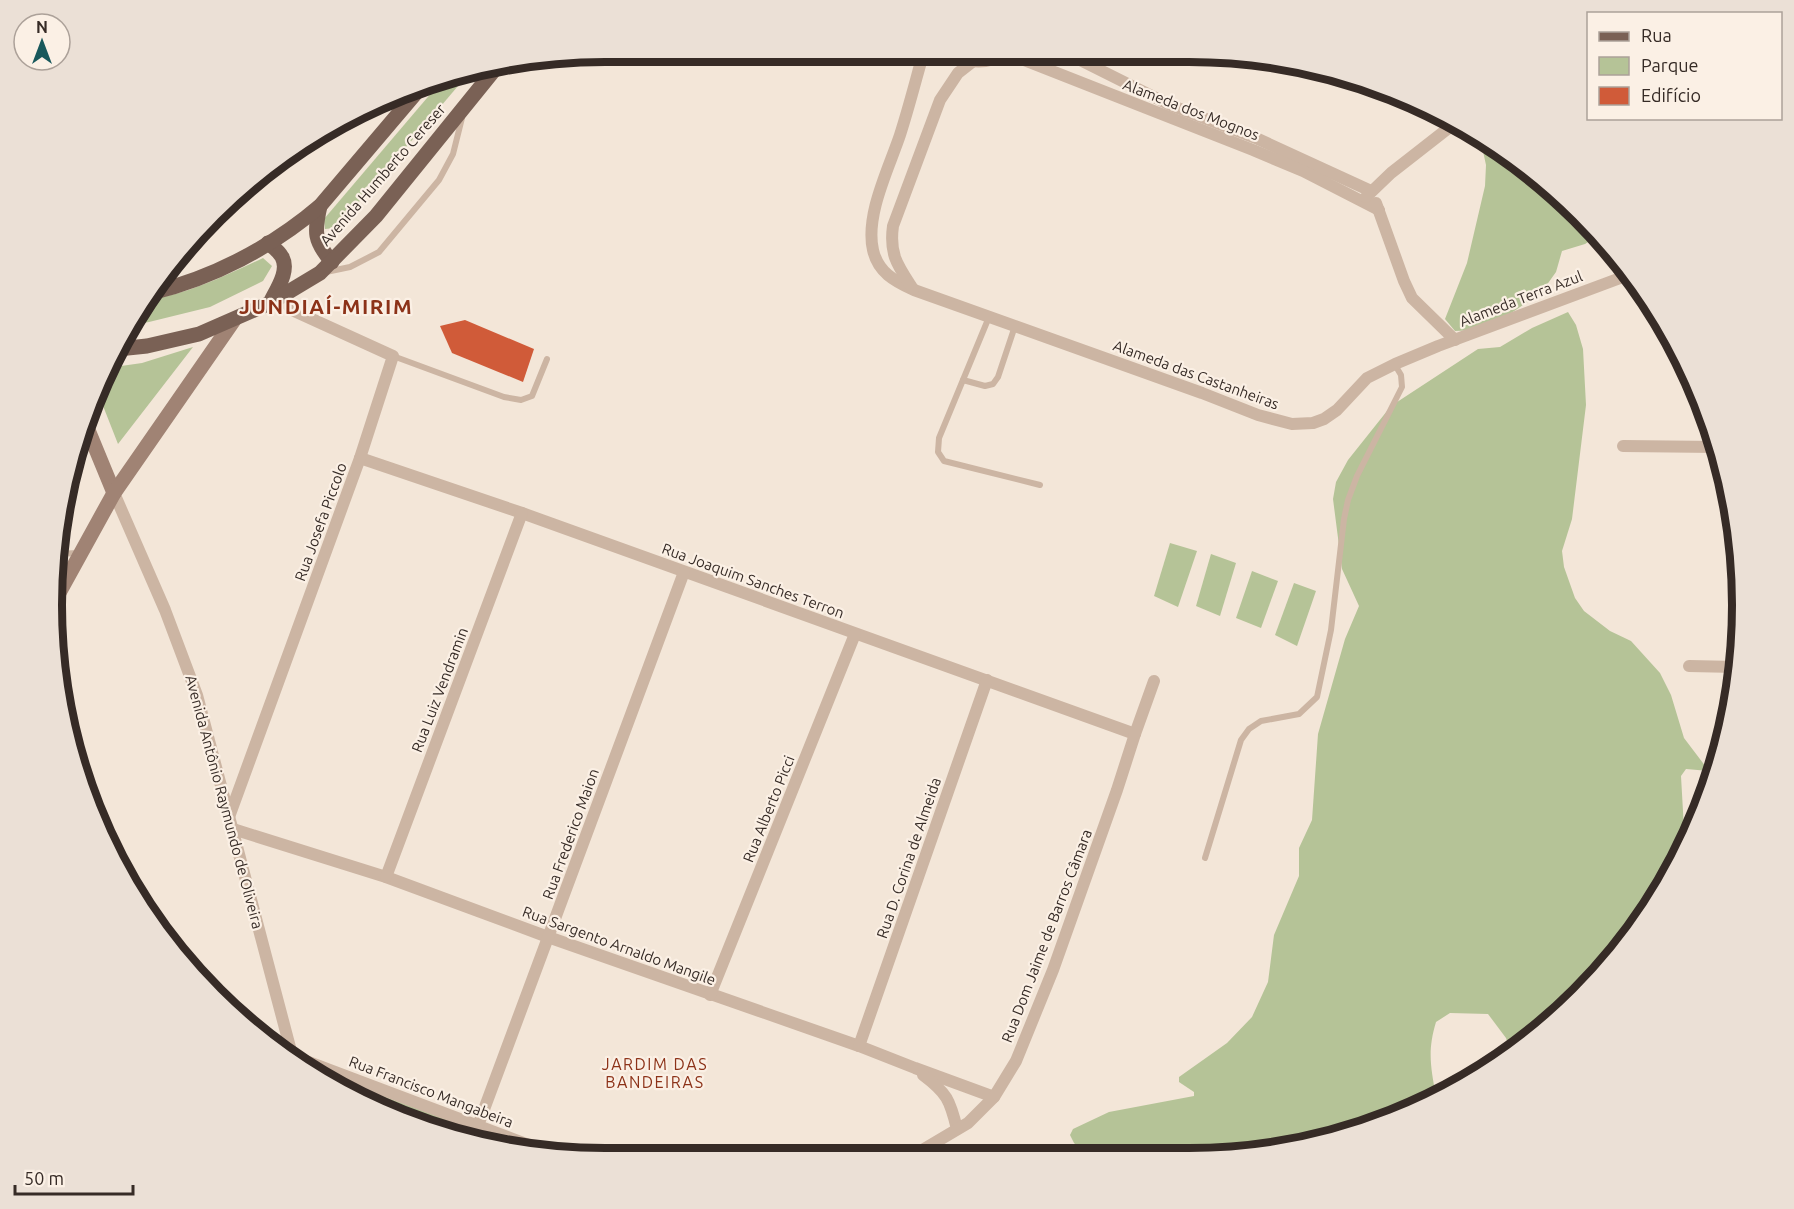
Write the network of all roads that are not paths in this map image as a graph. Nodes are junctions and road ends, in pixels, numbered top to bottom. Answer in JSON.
{"nodes":[{"id":1,"x":921,"y":62,"type":"edge"},
{"id":2,"x":972,"y":62,"type":"edge"},
{"id":3,"x":1032,"y":62,"type":"edge"},
{"id":4,"x":1084,"y":62,"type":"edge"},
{"id":5,"x":491,"y":74,"type":"edge"},
{"id":6,"x":413,"y":97,"type":"edge"},
{"id":7,"x":465,"y":107,"type":"junction"},
{"id":8,"x":1449,"y":128,"type":"edge"},
{"id":9,"x":1371,"y":191,"type":"junction"},
{"id":10,"x":1362,"y":201,"type":"junction"},
{"id":11,"x":320,"y":206,"type":"junction"},
{"id":12,"x":1379,"y":210,"type":"junction"},
{"id":13,"x":268,"y":243,"type":"junction"},
{"id":14,"x":332,"y":261,"type":"junction"},
{"id":15,"x":320,"y":273,"type":"junction"},
{"id":16,"x":1622,"y":277,"type":"edge"},
{"id":17,"x":163,"y":290,"type":"edge"},
{"id":18,"x":914,"y":290,"type":"junction"},
{"id":19,"x":275,"y":300,"type":"junction"},
{"id":20,"x":989,"y":317,"type":"junction"},
{"id":21,"x":234,"y":320,"type":"junction"},
{"id":22,"x":1015,"y":326,"type":"junction"},
{"id":23,"x":1455,"y":340,"type":"junction"},
{"id":24,"x":126,"y":348,"type":"edge"},
{"id":25,"x":393,"y":356,"type":"junction"},
{"id":26,"x":547,"y":359,"type":"dead end"},
{"id":27,"x":1395,"y":364,"type":"junction"},
{"id":28,"x":963,"y":380,"type":"junction"},
{"id":29,"x":89,"y":432,"type":"edge"},
{"id":30,"x":1623,"y":446,"type":"dead end"},
{"id":31,"x":1709,"y":447,"type":"edge"},
{"id":32,"x":360,"y":458,"type":"junction"},
{"id":33,"x":1040,"y":485,"type":"dead end"},
{"id":34,"x":114,"y":493,"type":"junction"},
{"id":35,"x":522,"y":513,"type":"junction"},
{"id":36,"x":82,"y":552,"type":"junction"},
{"id":37,"x":64,"y":553,"type":"edge"},
{"id":38,"x":684,"y":572,"type":"junction"},
{"id":39,"x":62,"y":587,"type":"edge"},
{"id":40,"x":855,"y":634,"type":"junction"},
{"id":41,"x":1689,"y":666,"type":"dead end"},
{"id":42,"x":1729,"y":667,"type":"edge"},
{"id":43,"x":987,"y":680,"type":"junction"},
{"id":44,"x":1154,"y":681,"type":"dead end"},
{"id":45,"x":1135,"y":734,"type":"junction"},
{"id":46,"x":231,"y":823,"type":"junction"},
{"id":47,"x":1205,"y":858,"type":"dead end"},
{"id":48,"x":386,"y":877,"type":"junction"},
{"id":49,"x":548,"y":937,"type":"junction"},
{"id":50,"x":711,"y":995,"type":"junction"},
{"id":51,"x":289,"y":1046,"type":"edge"},
{"id":52,"x":859,"y":1046,"type":"junction"},
{"id":53,"x":316,"y":1064,"type":"edge"},
{"id":54,"x":915,"y":1068,"type":"junction"},
{"id":55,"x":994,"y":1097,"type":"junction"},
{"id":56,"x":477,"y":1125,"type":"junction"},
{"id":57,"x":957,"y":1129,"type":"junction"},
{"id":58,"x":475,"y":1132,"type":"edge"},
{"id":59,"x":516,"y":1140,"type":"edge"},
{"id":60,"x":926,"y":1148,"type":"edge"}],
"edges":[{"from":1,"to":18,"type":"street","name":"Alameda das Castanheiras"},
{"from":2,"to":18,"type":"street"},
{"from":3,"to":10,"type":"street","name":"Alameda dos Mognos"},
{"from":4,"to":9,"type":"street","name":"Alameda dos Mognos"},
{"from":5,"to":7,"type":"main road","name":"Avenida Humberto Cereser"},
{"from":6,"to":11,"type":"main road","name":"Avenida Humberto Cereser"},
{"from":7,"to":14,"type":"main road","name":"Avenida Humberto Cereser"},
{"from":7,"to":15,"type":"lane"},
{"from":8,"to":9,"type":"street"},
{"from":9,"to":10,"type":"street"},
{"from":9,"to":12,"type":"street"},
{"from":10,"to":12,"type":"street","name":"Alameda dos Mognos"},
{"from":11,"to":13,"type":"main road","name":"Avenida Humberto Cereser"},
{"from":11,"to":14,"type":"main road"},
{"from":12,"to":23,"type":"street"},
{"from":13,"to":17,"type":"main road","name":"Avenida Humberto Cereser"},
{"from":13,"to":19,"type":"main road"},
{"from":14,"to":15,"type":"main road","name":"Avenida Humberto Cereser"},
{"from":15,"to":19,"type":"main road","name":"Avenida Humberto Cereser"},
{"from":16,"to":23,"type":"street","name":"Alameda Terra Azul"},
{"from":18,"to":20,"type":"street","name":"Alameda das Castanheiras"},
{"from":19,"to":21,"type":"main road","name":"Avenida Humberto Cereser"},
{"from":19,"to":25,"type":"street"},
{"from":20,"to":22,"type":"street","name":"Alameda das Castanheiras"},
{"from":20,"to":28,"type":"lane"},
{"from":21,"to":24,"type":"main road","name":"Avenida Humberto Cereser"},
{"from":21,"to":34,"type":"main road"},
{"from":22,"to":27,"type":"street","name":"Alameda das Castanheiras"},
{"from":22,"to":28,"type":"lane"},
{"from":23,"to":27,"type":"street","name":"Alameda das Castanheiras"},
{"from":25,"to":26,"type":"lane"},
{"from":25,"to":32,"type":"street","name":"Rua Josefa Piccolo"},
{"from":27,"to":47,"type":"lane"},
{"from":28,"to":33,"type":"lane"},
{"from":29,"to":34,"type":"main road","name":"Avenida Antônio Raymundo de Oliveira"},
{"from":30,"to":31,"type":"street"},
{"from":32,"to":35,"type":"street","name":"Rua Joaquim Sanches Terron"},
{"from":32,"to":46,"type":"street","name":"Rua Josefa Piccolo"},
{"from":34,"to":36,"type":"main road"},
{"from":34,"to":46,"type":"street","name":"Avenida Antônio Raymundo de Oliveira"},
{"from":35,"to":38,"type":"street","name":"Rua Joaquim Sanches Terron"},
{"from":35,"to":48,"type":"street","name":"Rua Luiz Vendramin"},
{"from":36,"to":37,"type":"lane"},
{"from":36,"to":39,"type":"main road"},
{"from":38,"to":40,"type":"street","name":"Rua Joaquim Sanches Terron"},
{"from":38,"to":49,"type":"street","name":"Rua Frederico Maion"},
{"from":40,"to":43,"type":"street","name":"Rua Joaquim Sanches Terron"},
{"from":40,"to":50,"type":"street","name":"Rua Alberto Picci"},
{"from":41,"to":42,"type":"street"},
{"from":43,"to":45,"type":"street","name":"Rua Joaquim Sanches Terron"},
{"from":43,"to":52,"type":"street","name":"Rua D. Corina de Almeida"},
{"from":44,"to":45,"type":"street","name":"Rua Dom Jaime de Barros Câmara"},
{"from":45,"to":55,"type":"street","name":"Rua Dom Jaime de Barros Câmara"},
{"from":46,"to":48,"type":"street","name":"Rua Sargento Arnaldo Mangile"},
{"from":46,"to":51,"type":"street","name":"Avenida Antônio Raymundo de Oliveira"},
{"from":48,"to":49,"type":"street","name":"Rua Sargento Arnaldo Mangile"},
{"from":49,"to":50,"type":"street","name":"Rua Sargento Arnaldo Mangile"},
{"from":49,"to":56,"type":"street","name":"Rua Frederico Maion"},
{"from":50,"to":52,"type":"street","name":"Rua Sargento Arnaldo Mangile"},
{"from":52,"to":54,"type":"street","name":"Rua Sargento Arnaldo Mangile"},
{"from":53,"to":56,"type":"street","name":"Rua Francisco Mangabeira"},
{"from":54,"to":55,"type":"street","name":"Rua Sargento Arnaldo Mangile"},
{"from":54,"to":57,"type":"street"},
{"from":55,"to":57,"type":"street","name":"Rua Dom Jaime de Barros Câmara"},
{"from":56,"to":58,"type":"street","name":"Rua Frederico Maion"},
{"from":56,"to":59,"type":"street","name":"Rua Francisco Mangabeira"},
{"from":57,"to":60,"type":"street","name":"Rua Dom Jaime de Barros Câmara"}]}
